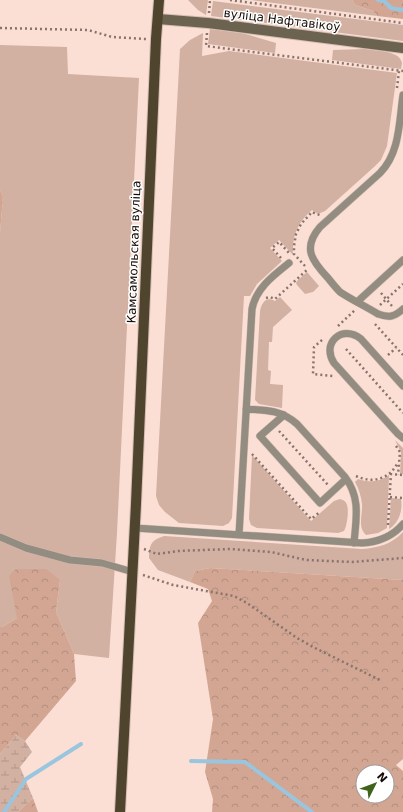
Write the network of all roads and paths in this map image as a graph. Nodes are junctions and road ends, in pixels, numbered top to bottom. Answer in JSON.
{"nodes":[{"id":1,"x":158,"y":0,"type":"edge"},
{"id":2,"x":230,"y":0,"type":"edge"},
{"id":3,"x":158,"y":19,"type":"junction"},
{"id":4,"x":403,"y":23,"type":"edge"},
{"id":5,"x":0,"y":28,"type":"edge"},
{"id":6,"x":156,"y":39,"type":"junction"},
{"id":7,"x":206,"y":46,"type":"dead end"},
{"id":8,"x":403,"y":48,"type":"edge"},
{"id":9,"x":399,"y":71,"type":"junction"},
{"id":10,"x":403,"y":71,"type":"edge"},
{"id":11,"x":397,"y":89,"type":"dead end"},
{"id":12,"x":403,"y":95,"type":"edge"},
{"id":13,"x":323,"y":214,"type":"dead end"},
{"id":14,"x":294,"y":254,"type":"dead end"},
{"id":15,"x":403,"y":260,"type":"edge"},
{"id":16,"x":290,"y":262,"type":"junction"},
{"id":17,"x":308,"y":269,"type":"dead end"},
{"id":18,"x":403,"y":284,"type":"edge"},
{"id":19,"x":375,"y":286,"type":"junction"},
{"id":20,"x":386,"y":299,"type":"junction"},
{"id":21,"x":263,"y":300,"type":"dead end"},
{"id":22,"x":357,"y":302,"type":"junction"},
{"id":23,"x":373,"y":311,"type":"junction"},
{"id":24,"x":401,"y":311,"type":"edge"},
{"id":25,"x":314,"y":347,"type":"dead end"},
{"id":26,"x":346,"y":349,"type":"dead end"},
{"id":27,"x":332,"y":375,"type":"dead end"},
{"id":28,"x":403,"y":386,"type":"edge"},
{"id":29,"x":246,"y":409,"type":"junction"},
{"id":30,"x":403,"y":413,"type":"edge"},
{"id":31,"x":284,"y":415,"type":"junction"},
{"id":32,"x":274,"y":424,"type":"junction"},
{"id":33,"x":403,"y":438,"type":"edge"},
{"id":34,"x":396,"y":446,"type":"dead end"},
{"id":35,"x":399,"y":457,"type":"junction"},
{"id":36,"x":250,"y":460,"type":"dead end"},
{"id":37,"x":390,"y":473,"type":"junction"},
{"id":38,"x":398,"y":475,"type":"junction"},
{"id":39,"x":403,"y":475,"type":"edge"},
{"id":40,"x":354,"y":476,"type":"dead end"},
{"id":41,"x":346,"y":479,"type":"junction"},
{"id":42,"x":333,"y":491,"type":"junction"},
{"id":43,"x":390,"y":497,"type":"junction"},
{"id":44,"x":403,"y":498,"type":"edge"},
{"id":45,"x":322,"y":510,"type":"dead end"},
{"id":46,"x":403,"y":524,"type":"edge"},
{"id":47,"x":135,"y":528,"type":"junction"},
{"id":48,"x":388,"y":528,"type":"dead end"},
{"id":49,"x":239,"y":535,"type":"junction"},
{"id":50,"x":0,"y":537,"type":"edge"},
{"id":51,"x":135,"y":540,"type":"junction"},
{"id":52,"x":354,"y":543,"type":"junction"},
{"id":53,"x":403,"y":558,"type":"edge"},
{"id":54,"x":133,"y":572,"type":"junction"},
{"id":55,"x":382,"y":681,"type":"dead end"},
{"id":56,"x":120,"y":812,"type":"edge"}],
"edges":[{"from":1,"to":3,"type":"main road","name":"Камсамольская вуліца"},
{"from":2,"to":4,"type":"path"},
{"from":3,"to":6,"type":"main road","name":"Камсамольская вуліца"},
{"from":3,"to":8,"type":"street","name":"вуліца Нафтавікоў"},
{"from":5,"to":6,"type":"path"},
{"from":6,"to":47,"type":"main road","name":"Камсамольская вуліца"},
{"from":7,"to":9,"type":"path"},
{"from":9,"to":10,"type":"path"},
{"from":9,"to":11,"type":"path"},
{"from":12,"to":22,"type":"lane"},
{"from":13,"to":14,"type":"path"},
{"from":15,"to":19,"type":"lane"},
{"from":16,"to":16,"type":"path"},
{"from":16,"to":29,"type":"lane"},
{"from":17,"to":21,"type":"path"},
{"from":18,"to":20,"type":"path"},
{"from":19,"to":20,"type":"path"},
{"from":19,"to":22,"type":"lane"},
{"from":20,"to":23,"type":"path"},
{"from":20,"to":24,"type":"path"},
{"from":22,"to":23,"type":"lane"},
{"from":23,"to":24,"type":"lane"},
{"from":25,"to":27,"type":"path"},
{"from":26,"to":30,"type":"path"},
{"from":28,"to":33,"type":"lane"},
{"from":29,"to":31,"type":"lane"},
{"from":29,"to":49,"type":"lane"},
{"from":31,"to":32,"type":"lane"},
{"from":31,"to":41,"type":"lane"},
{"from":32,"to":42,"type":"path"},
{"from":32,"to":42,"type":"lane"},
{"from":34,"to":35,"type":"path"},
{"from":35,"to":37,"type":"path"},
{"from":35,"to":38,"type":"path"},
{"from":36,"to":45,"type":"path"},
{"from":37,"to":38,"type":"path"},
{"from":37,"to":40,"type":"path"},
{"from":37,"to":43,"type":"path"},
{"from":38,"to":39,"type":"path"},
{"from":41,"to":42,"type":"lane"},
{"from":41,"to":52,"type":"lane"},
{"from":43,"to":44,"type":"path"},
{"from":43,"to":48,"type":"path"},
{"from":46,"to":52,"type":"lane"},
{"from":47,"to":49,"type":"lane"},
{"from":47,"to":51,"type":"main road","name":"Камсамольская вуліца"},
{"from":49,"to":52,"type":"lane"},
{"from":50,"to":54,"type":"lane"},
{"from":51,"to":53,"type":"path"},
{"from":51,"to":54,"type":"main road","name":"Камсамольская вуліца"},
{"from":54,"to":55,"type":"path"},
{"from":54,"to":56,"type":"main road","name":"Камсамольская вуліца"}]}
